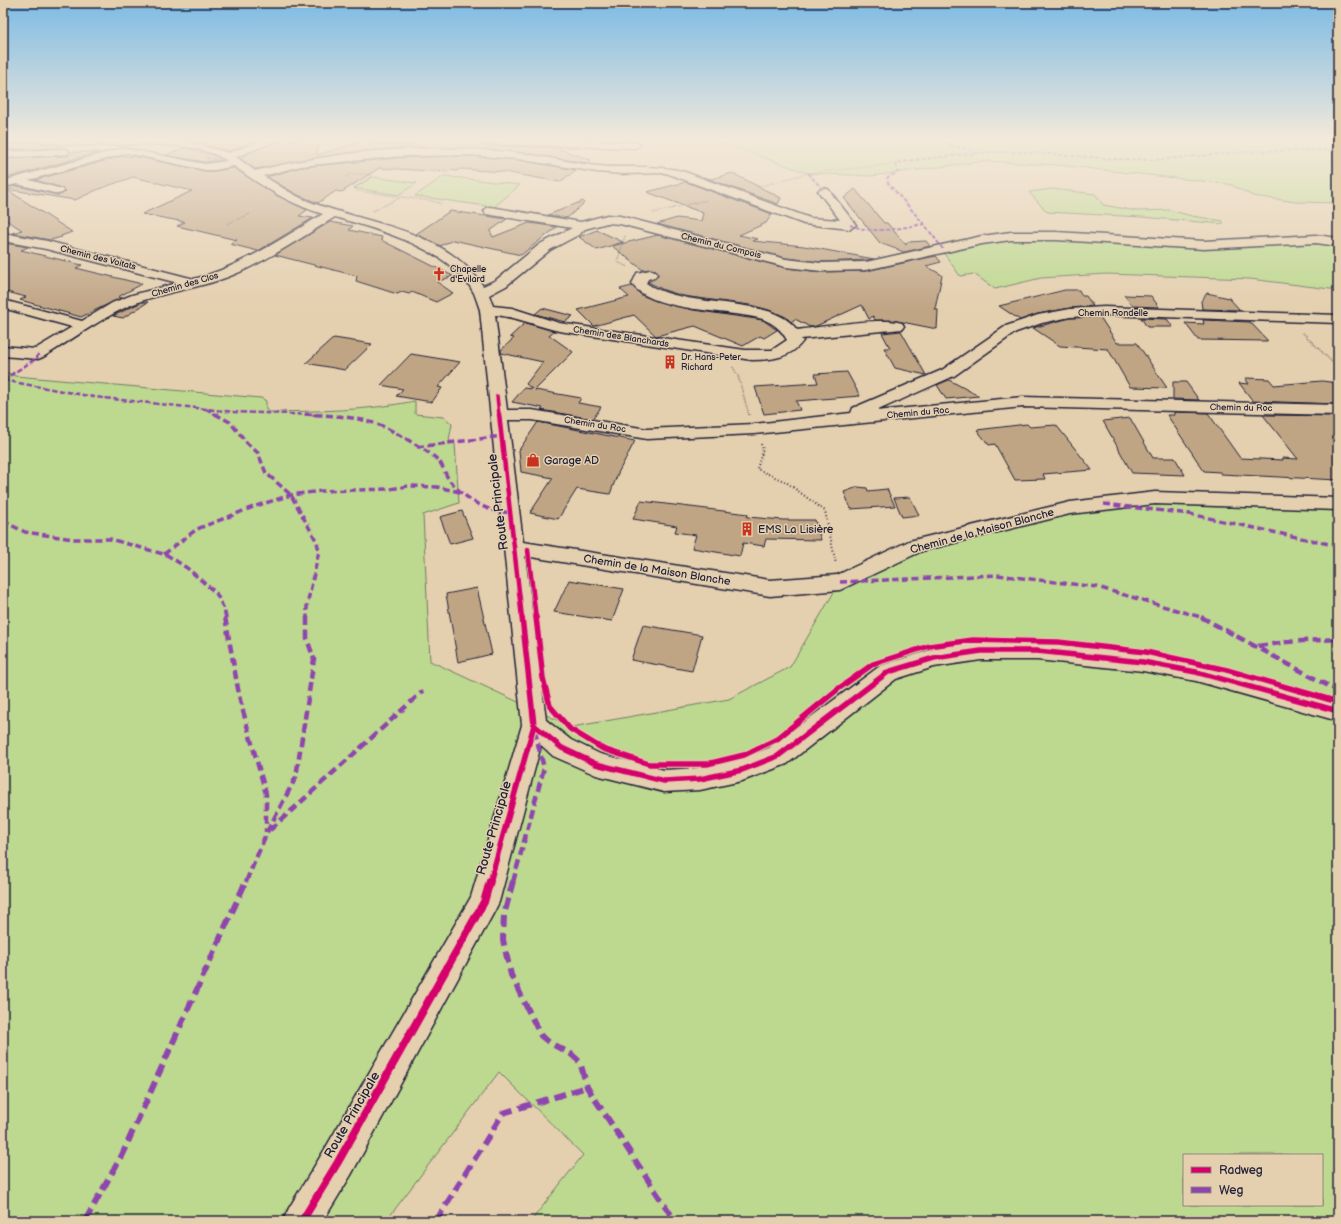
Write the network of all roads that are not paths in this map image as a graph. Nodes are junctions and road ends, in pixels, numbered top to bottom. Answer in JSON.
{"nodes":[{"id":1,"x":287,"y":195,"type":"edge"},
{"id":2,"x":734,"y":195,"type":"edge"},
{"id":3,"x":827,"y":195,"type":"edge"},
{"id":4,"x":490,"y":211,"type":"dead end"},
{"id":5,"x":323,"y":216,"type":"junction"},
{"id":6,"x":581,"y":226,"type":"junction"},
{"id":7,"x":3,"y":237,"type":"edge"},
{"id":8,"x":1338,"y":242,"type":"edge"},
{"id":9,"x":646,"y":275,"type":"road end"},
{"id":10,"x":193,"y":283,"type":"junction"},
{"id":11,"x":481,"y":293,"type":"junction"},
{"id":12,"x":3,"y":304,"type":"edge"},
{"id":13,"x":487,"y":310,"type":"junction"},
{"id":14,"x":1338,"y":319,"type":"edge"},
{"id":15,"x":84,"y":326,"type":"junction"},
{"id":16,"x":897,"y":326,"type":"dead end"},
{"id":17,"x":793,"y":335,"type":"junction"},
{"id":18,"x":3,"y":351,"type":"edge"},
{"id":19,"x":1338,"y":410,"type":"edge"},
{"id":20,"x":500,"y":415,"type":"junction"},
{"id":21,"x":842,"y":419,"type":"junction"},
{"id":22,"x":1338,"y":504,"type":"edge"},
{"id":23,"x":515,"y":550,"type":"junction"},
{"id":24,"x":1338,"y":711,"type":"edge"},
{"id":25,"x":534,"y":725,"type":"junction"},
{"id":26,"x":302,"y":1221,"type":"edge"}],
"edges":[{"from":1,"to":5,"type":"street","name":"Route Principale"},
{"from":2,"to":3,"type":"street"},
{"from":4,"to":6,"type":"street"},
{"from":5,"to":10,"type":"street","name":"Chemin des Clos"},
{"from":5,"to":11,"type":"street","name":"Route Principale"},
{"from":6,"to":8,"type":"street","name":"Chemin du Compois"},
{"from":6,"to":11,"type":"street","name":"Chemin du Compois"},
{"from":7,"to":10,"type":"street","name":"Chemin des Voitats"},
{"from":9,"to":17,"type":"street"},
{"from":10,"to":15,"type":"street","name":"Chemin des Clos"},
{"from":11,"to":13,"type":"street","name":"Route Principale"},
{"from":12,"to":15,"type":"street"},
{"from":13,"to":17,"type":"street","name":"Chemin des Blanchards"},
{"from":13,"to":20,"type":"street","name":"Route Principale"},
{"from":14,"to":21,"type":"street","name":"Chemin Rondelle"},
{"from":15,"to":18,"type":"street","name":"Chemin des Clos"},
{"from":16,"to":17,"type":"street"},
{"from":19,"to":21,"type":"street","name":"Chemin du Roc"},
{"from":20,"to":21,"type":"street","name":"Chemin du Roc"},
{"from":20,"to":23,"type":"street","name":"Route Principale"},
{"from":22,"to":23,"type":"street","name":"Chemin de la Maison Blanche"},
{"from":23,"to":25,"type":"street","name":"Route Principale"},
{"from":24,"to":25,"type":"street"},
{"from":25,"to":26,"type":"street","name":"Route Principale"}]}
